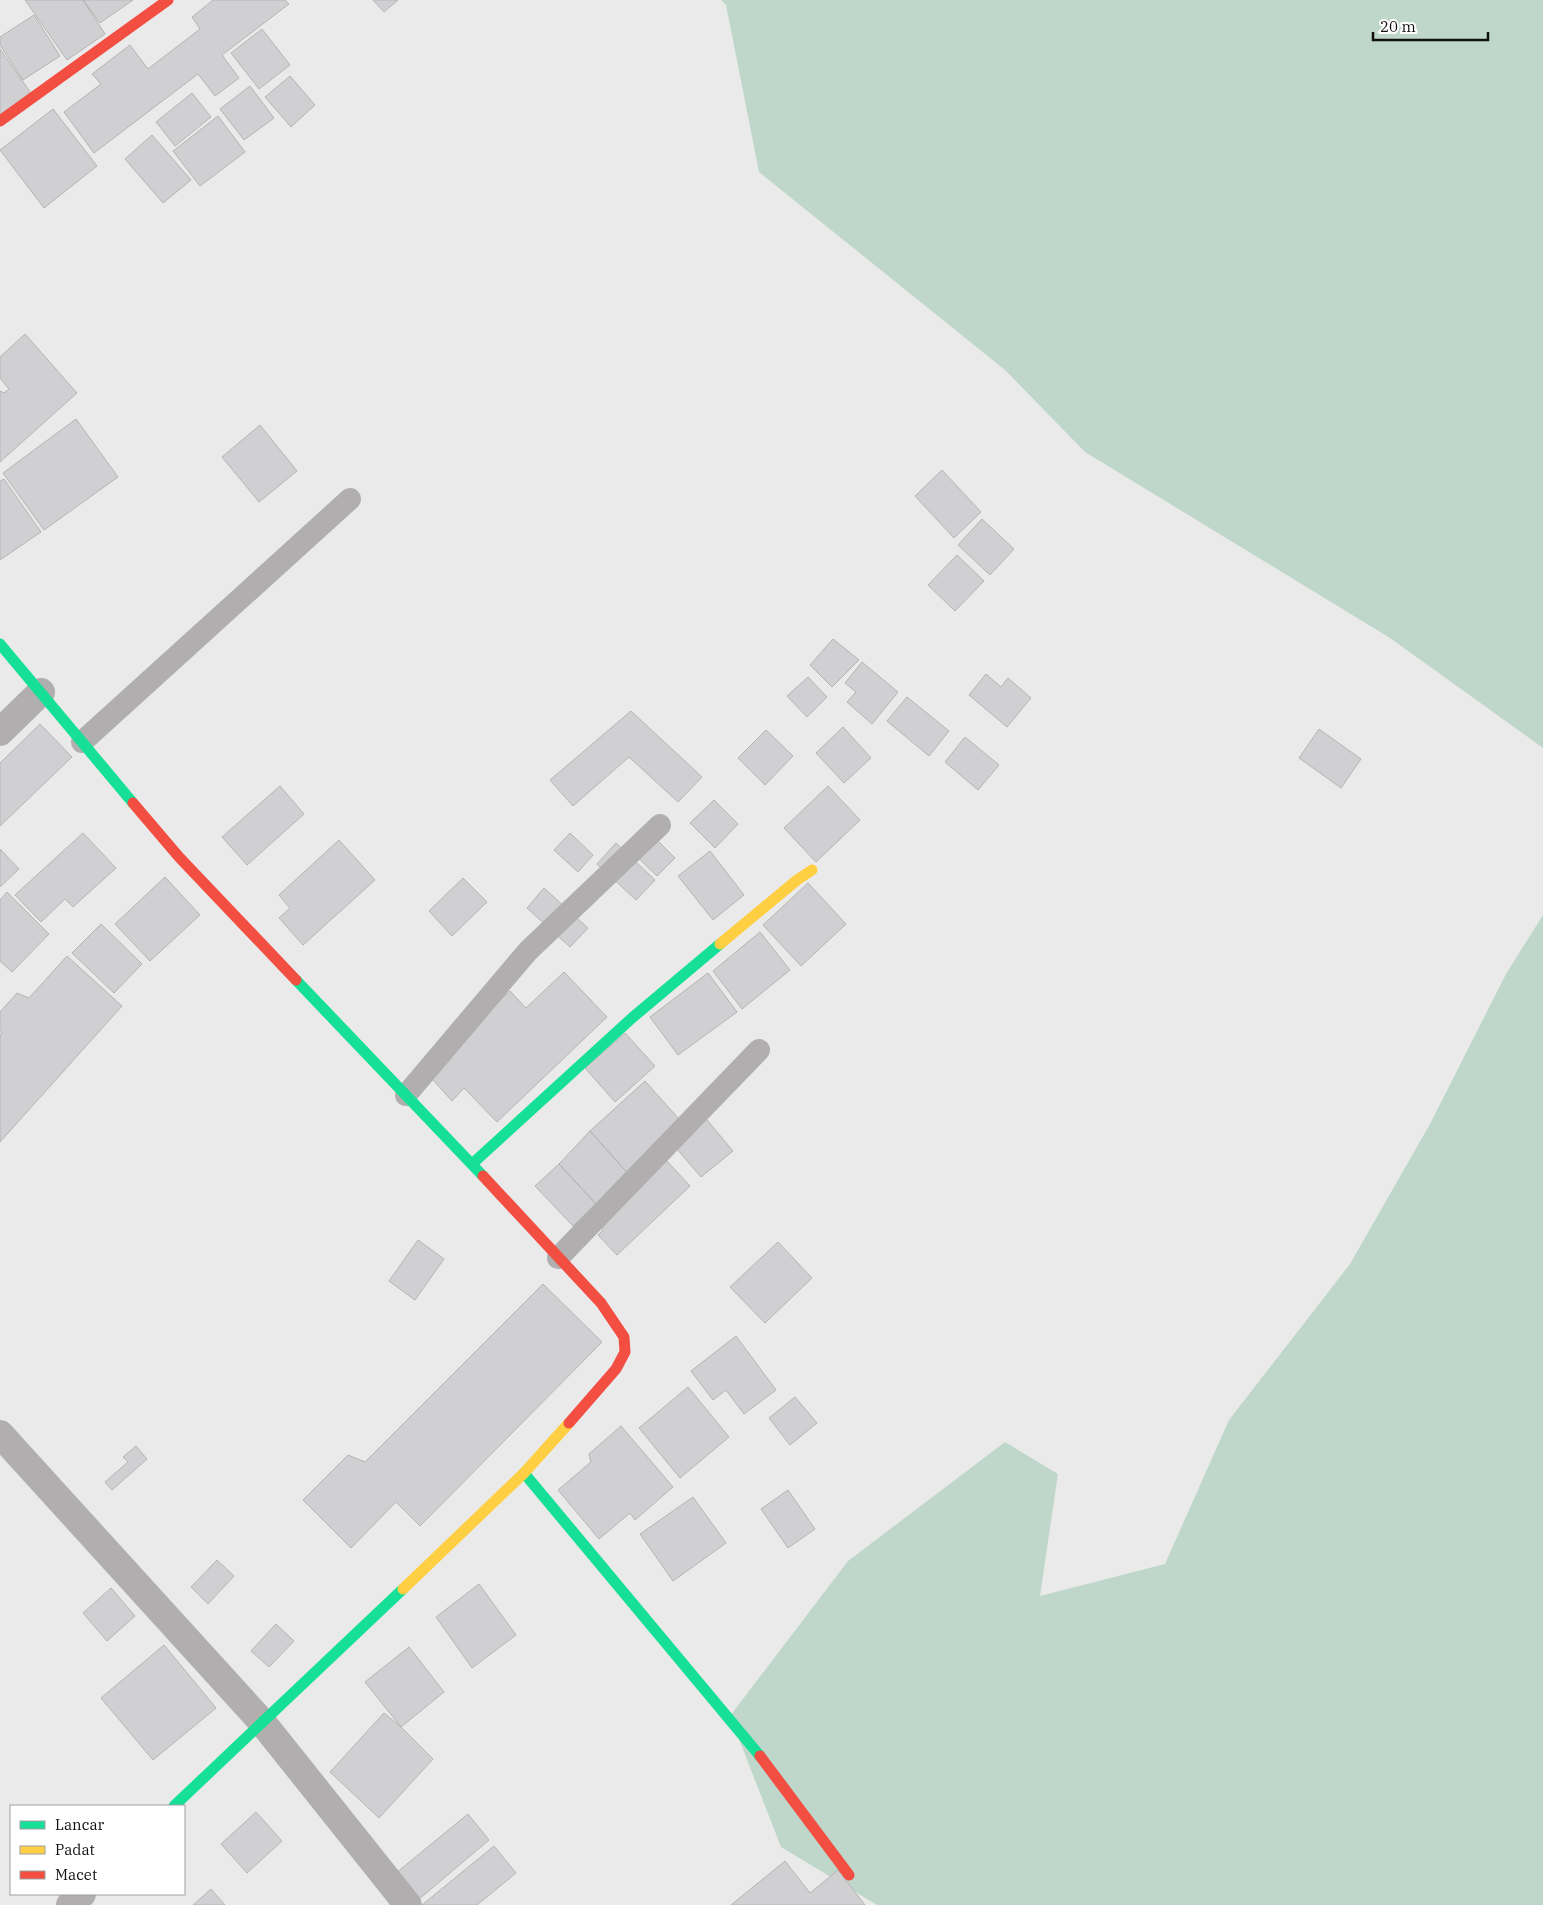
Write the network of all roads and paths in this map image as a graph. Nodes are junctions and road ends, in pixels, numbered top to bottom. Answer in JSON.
{"nodes":[{"id":1,"x":168,"y":0,"type":"edge"},
{"id":2,"x":0,"y":121,"type":"edge"},
{"id":3,"x":350,"y":499,"type":"dead end"},
{"id":4,"x":0,"y":644,"type":"edge"},
{"id":5,"x":41,"y":692,"type":"junction"},
{"id":6,"x":0,"y":732,"type":"edge"},
{"id":7,"x":82,"y":742,"type":"junction"},
{"id":8,"x":660,"y":824,"type":"dead end"},
{"id":9,"x":812,"y":870,"type":"dead end"},
{"id":10,"x":759,"y":1050,"type":"dead end"},
{"id":11,"x":406,"y":1095,"type":"junction"},
{"id":12,"x":472,"y":1164,"type":"junction"},
{"id":13,"x":558,"y":1258,"type":"junction"},
{"id":14,"x":0,"y":1434,"type":"edge"},
{"id":15,"x":524,"y":1473,"type":"junction"},
{"id":16,"x":262,"y":1722,"type":"junction"},
{"id":17,"x":175,"y":1805,"type":"edge"},
{"id":18,"x":849,"y":1874,"type":"dead end"},
{"id":19,"x":81,"y":1895,"type":"edge"},
{"id":20,"x":70,"y":1905,"type":"edge"},
{"id":21,"x":408,"y":1905,"type":"edge"}],
"edges":[{"from":1,"to":2,"type":"street"},
{"from":3,"to":7,"type":"lane"},
{"from":4,"to":5,"type":"street"},
{"from":5,"to":6,"type":"street"},
{"from":5,"to":7,"type":"street"},
{"from":7,"to":11,"type":"street"},
{"from":8,"to":11,"type":"lane"},
{"from":9,"to":12,"type":"street"},
{"from":10,"to":13,"type":"lane"},
{"from":11,"to":12,"type":"street"},
{"from":12,"to":13,"type":"street"},
{"from":13,"to":15,"type":"street"},
{"from":14,"to":16,"type":"street"},
{"from":15,"to":16,"type":"street"},
{"from":15,"to":18,"type":"street"},
{"from":16,"to":17,"type":"street"},
{"from":16,"to":21,"type":"street"},
{"from":19,"to":20,"type":"street"}]}
